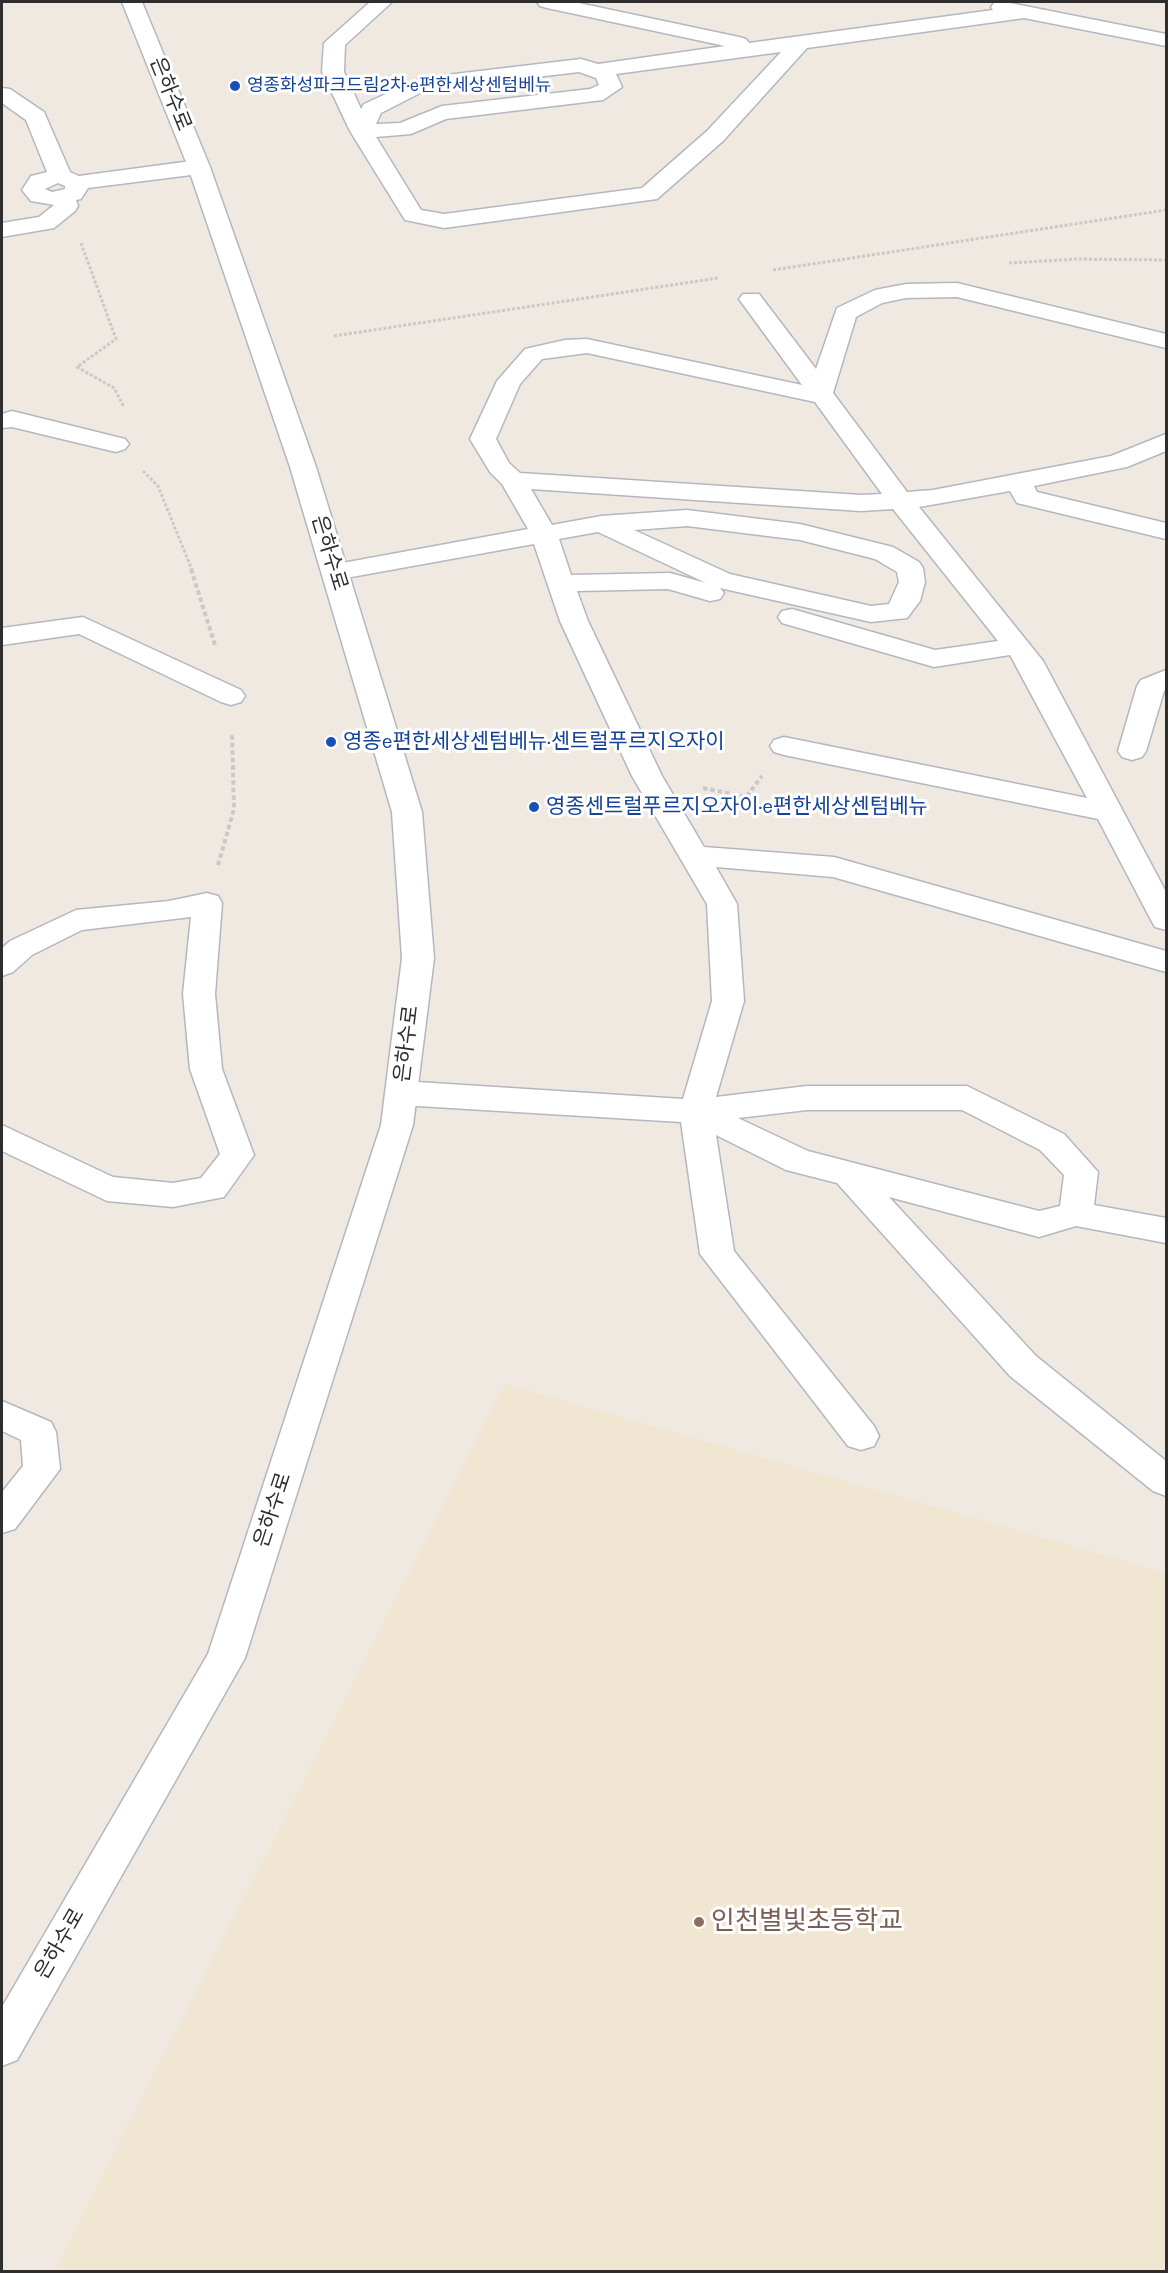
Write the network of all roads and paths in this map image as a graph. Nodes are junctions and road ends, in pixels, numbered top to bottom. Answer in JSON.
{"nodes":[{"id":1,"x":132,"y":2,"type":"edge"},
{"id":2,"x":382,"y":2,"type":"edge"},
{"id":3,"x":548,"y":2,"type":"edge"},
{"id":4,"x":973,"y":2,"type":"edge"},
{"id":5,"x":1022,"y":12,"type":"junction"},
{"id":6,"x":1167,"y":40,"type":"edge"},
{"id":7,"x":800,"y":43,"type":"junction"},
{"id":8,"x":762,"y":48,"type":"junction"},
{"id":9,"x":600,"y":70,"type":"junction"},
{"id":10,"x":2,"y":94,"type":"edge"},
{"id":11,"x":361,"y":131,"type":"junction"},
{"id":12,"x":199,"y":167,"type":"junction"},
{"id":13,"x":67,"y":190,"type":"junction"},
{"id":14,"x":2,"y":230,"type":"edge"},
{"id":15,"x":1167,"y":260,"type":"edge"},
{"id":16,"x":1008,"y":263,"type":"dead end"},
{"id":17,"x":751,"y":299,"type":"dead end"},
{"id":18,"x":1167,"y":340,"type":"edge"},
{"id":19,"x":820,"y":396,"type":"junction"},
{"id":20,"x":2,"y":421,"type":"edge"},
{"id":21,"x":1167,"y":442,"type":"edge"},
{"id":22,"x":116,"y":444,"type":"junction"},
{"id":23,"x":513,"y":480,"type":"junction"},
{"id":24,"x":1019,"y":481,"type":"junction"},
{"id":25,"x":900,"y":500,"type":"junction"},
{"id":26,"x":601,"y":524,"type":"junction"},
{"id":27,"x":1167,"y":531,"type":"edge"},
{"id":28,"x":544,"y":534,"type":"junction"},
{"id":29,"x":335,"y":572,"type":"junction"},
{"id":30,"x":561,"y":584,"type":"junction"},
{"id":31,"x":2,"y":637,"type":"edge"},
{"id":32,"x":1017,"y":646,"type":"junction"},
{"id":33,"x":1167,"y":679,"type":"edge"},
{"id":34,"x":231,"y":696,"type":"junction"},
{"id":35,"x":784,"y":746,"type":"joint"},
{"id":36,"x":1132,"y":751,"type":"dead end"},
{"id":37,"x":646,"y":776,"type":"junction"},
{"id":38,"x":1110,"y":812,"type":"junction"},
{"id":39,"x":694,"y":856,"type":"junction"},
{"id":40,"x":207,"y":903,"type":"junction"},
{"id":41,"x":1167,"y":920,"type":"edge"},
{"id":42,"x":1167,"y":961,"type":"edge"},
{"id":43,"x":2,"y":965,"type":"edge"},
{"id":44,"x":401,"y":1093,"type":"junction"},
{"id":45,"x":696,"y":1111,"type":"junction"},
{"id":46,"x":2,"y":1137,"type":"edge"},
{"id":47,"x":848,"y":1174,"type":"junction"},
{"id":48,"x":1076,"y":1214,"type":"junction"},
{"id":49,"x":1167,"y":1230,"type":"edge"},
{"id":50,"x":2,"y":1415,"type":"edge"},
{"id":51,"x":861,"y":1436,"type":"dead end"},
{"id":52,"x":1167,"y":1481,"type":"edge"},
{"id":53,"x":2,"y":1518,"type":"edge"},
{"id":54,"x":2,"y":2046,"type":"edge"}],
"edges":[{"from":1,"to":12,"type":"street","name":"은하수로"},
{"from":2,"to":11,"type":"street"},
{"from":3,"to":8,"type":"street"},
{"from":4,"to":5,"type":"street"},
{"from":5,"to":6,"type":"street"},
{"from":5,"to":7,"type":"street"},
{"from":7,"to":8,"type":"street"},
{"from":7,"to":11,"type":"street"},
{"from":8,"to":9,"type":"street"},
{"from":9,"to":11,"type":"street"},
{"from":9,"to":11,"type":"street"},
{"from":10,"to":13,"type":"street"},
{"from":12,"to":13,"type":"street"},
{"from":12,"to":29,"type":"street","name":"은하수로"},
{"from":13,"to":14,"type":"street"},
{"from":13,"to":22,"type":"path"},
{"from":15,"to":16,"type":"path"},
{"from":17,"to":19,"type":"street"},
{"from":18,"to":19,"type":"street"},
{"from":19,"to":23,"type":"street"},
{"from":19,"to":25,"type":"street"},
{"from":20,"to":22,"type":"street"},
{"from":21,"to":24,"type":"street"},
{"from":22,"to":34,"type":"path"},
{"from":23,"to":25,"type":"street"},
{"from":23,"to":28,"type":"street"},
{"from":24,"to":25,"type":"street"},
{"from":24,"to":27,"type":"street"},
{"from":25,"to":32,"type":"street"},
{"from":26,"to":26,"type":"street"},
{"from":26,"to":28,"type":"street"},
{"from":28,"to":29,"type":"street"},
{"from":28,"to":30,"type":"street"},
{"from":29,"to":44,"type":"street","name":"은하수로"},
{"from":30,"to":32,"type":"street"},
{"from":30,"to":37,"type":"street"},
{"from":31,"to":34,"type":"street"},
{"from":32,"to":38,"type":"street"},
{"from":33,"to":36,"type":"street"},
{"from":34,"to":40,"type":"path"},
{"from":35,"to":37,"type":"path"},
{"from":35,"to":38,"type":"street"},
{"from":37,"to":39,"type":"street"},
{"from":38,"to":41,"type":"street"},
{"from":39,"to":42,"type":"street"},
{"from":39,"to":45,"type":"street"},
{"from":40,"to":43,"type":"street"},
{"from":40,"to":46,"type":"street"},
{"from":44,"to":45,"type":"street"},
{"from":44,"to":54,"type":"street","name":"은하수로"},
{"from":45,"to":47,"type":"street"},
{"from":45,"to":48,"type":"street"},
{"from":45,"to":51,"type":"street"},
{"from":47,"to":48,"type":"street"},
{"from":47,"to":52,"type":"street"},
{"from":48,"to":49,"type":"street"},
{"from":50,"to":53,"type":"street"}]}
